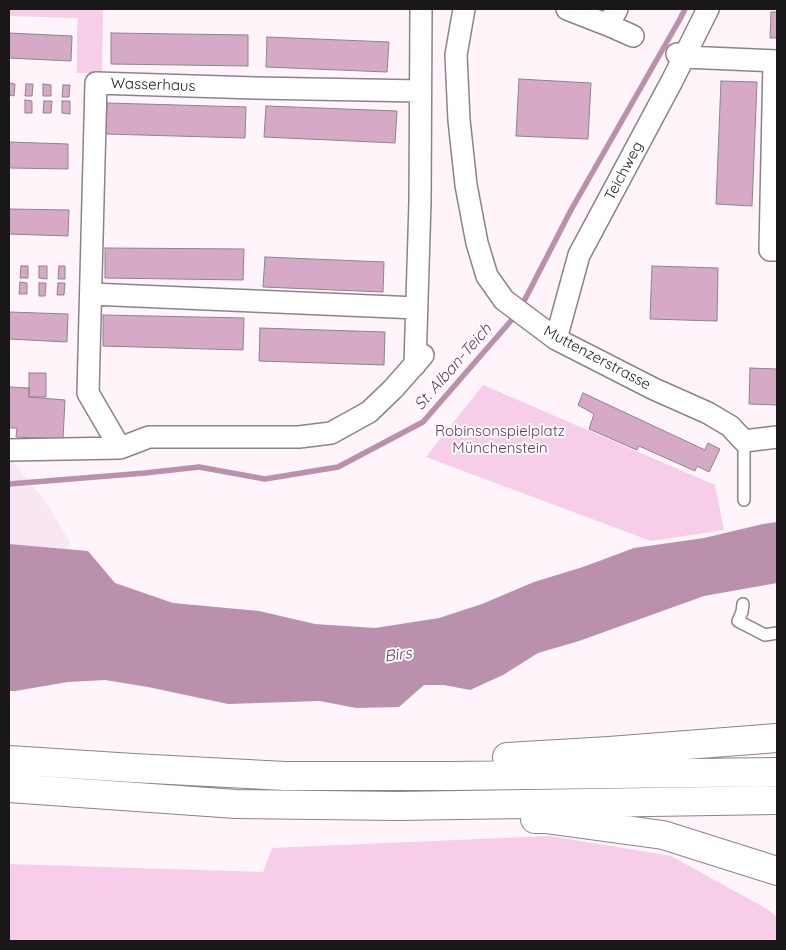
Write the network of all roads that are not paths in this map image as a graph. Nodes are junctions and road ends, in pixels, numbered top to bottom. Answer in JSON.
{"nodes":[{"id":1,"x":420,"y":9,"type":"edge"},
{"id":2,"x":464,"y":9,"type":"edge"},
{"id":3,"x":567,"y":9,"type":"edge"},
{"id":4,"x":708,"y":9,"type":"edge"},
{"id":5,"x":612,"y":17,"type":"edge"},
{"id":6,"x":633,"y":36,"type":"dead end"},
{"id":7,"x":681,"y":56,"type":"junction"},
{"id":8,"x":776,"y":61,"type":"edge"},
{"id":9,"x":420,"y":91,"type":"junction"},
{"id":10,"x":777,"y":250,"type":"edge"},
{"id":11,"x":91,"y":294,"type":"junction"},
{"id":12,"x":417,"y":308,"type":"junction"},
{"id":13,"x":556,"y":339,"type":"junction"},
{"id":14,"x":777,"y":438,"type":"edge"},
{"id":15,"x":744,"y":441,"type":"junction"},
{"id":16,"x":120,"y":448,"type":"junction"},
{"id":17,"x":9,"y":450,"type":"edge"},
{"id":18,"x":744,"y":500,"type":"dead end"},
{"id":19,"x":743,"y":604,"type":"dead end"},
{"id":20,"x":777,"y":634,"type":"edge"},
{"id":21,"x":777,"y":738,"type":"edge"},
{"id":22,"x":9,"y":760,"type":"edge"},
{"id":23,"x":133,"y":768,"type":"junction"},
{"id":24,"x":777,"y":772,"type":"edge"},
{"id":25,"x":9,"y":788,"type":"edge"},
{"id":26,"x":777,"y":800,"type":"edge"},
{"id":27,"x":398,"y":806,"type":"junction"},
{"id":28,"x":777,"y":871,"type":"edge"}],
"edges":[{"from":1,"to":9,"type":"street"},
{"from":2,"to":13,"type":"street","name":"Muttenzerstrasse"},
{"from":3,"to":5,"type":"street"},
{"from":4,"to":7,"type":"street","name":"Teichweg"},
{"from":5,"to":6,"type":"street"},
{"from":7,"to":8,"type":"street"},
{"from":7,"to":13,"type":"street","name":"Teichweg"},
{"from":8,"to":10,"type":"street"},
{"from":9,"to":11,"type":"street","name":"Wasserhaus"},
{"from":9,"to":12,"type":"street"},
{"from":11,"to":12,"type":"street"},
{"from":11,"to":16,"type":"street","name":"Wasserhaus"},
{"from":12,"to":16,"type":"street"},
{"from":13,"to":15,"type":"street","name":"Muttenzerstrasse"},
{"from":14,"to":15,"type":"street"},
{"from":15,"to":18,"type":"lane"},
{"from":16,"to":17,"type":"street"},
{"from":19,"to":20,"type":"lane"},
{"from":21,"to":23,"type":"highway"},
{"from":22,"to":23,"type":"highway"},
{"from":23,"to":24,"type":"highway"},
{"from":25,"to":27,"type":"highway"},
{"from":26,"to":27,"type":"highway"},
{"from":27,"to":28,"type":"highway"}]}
